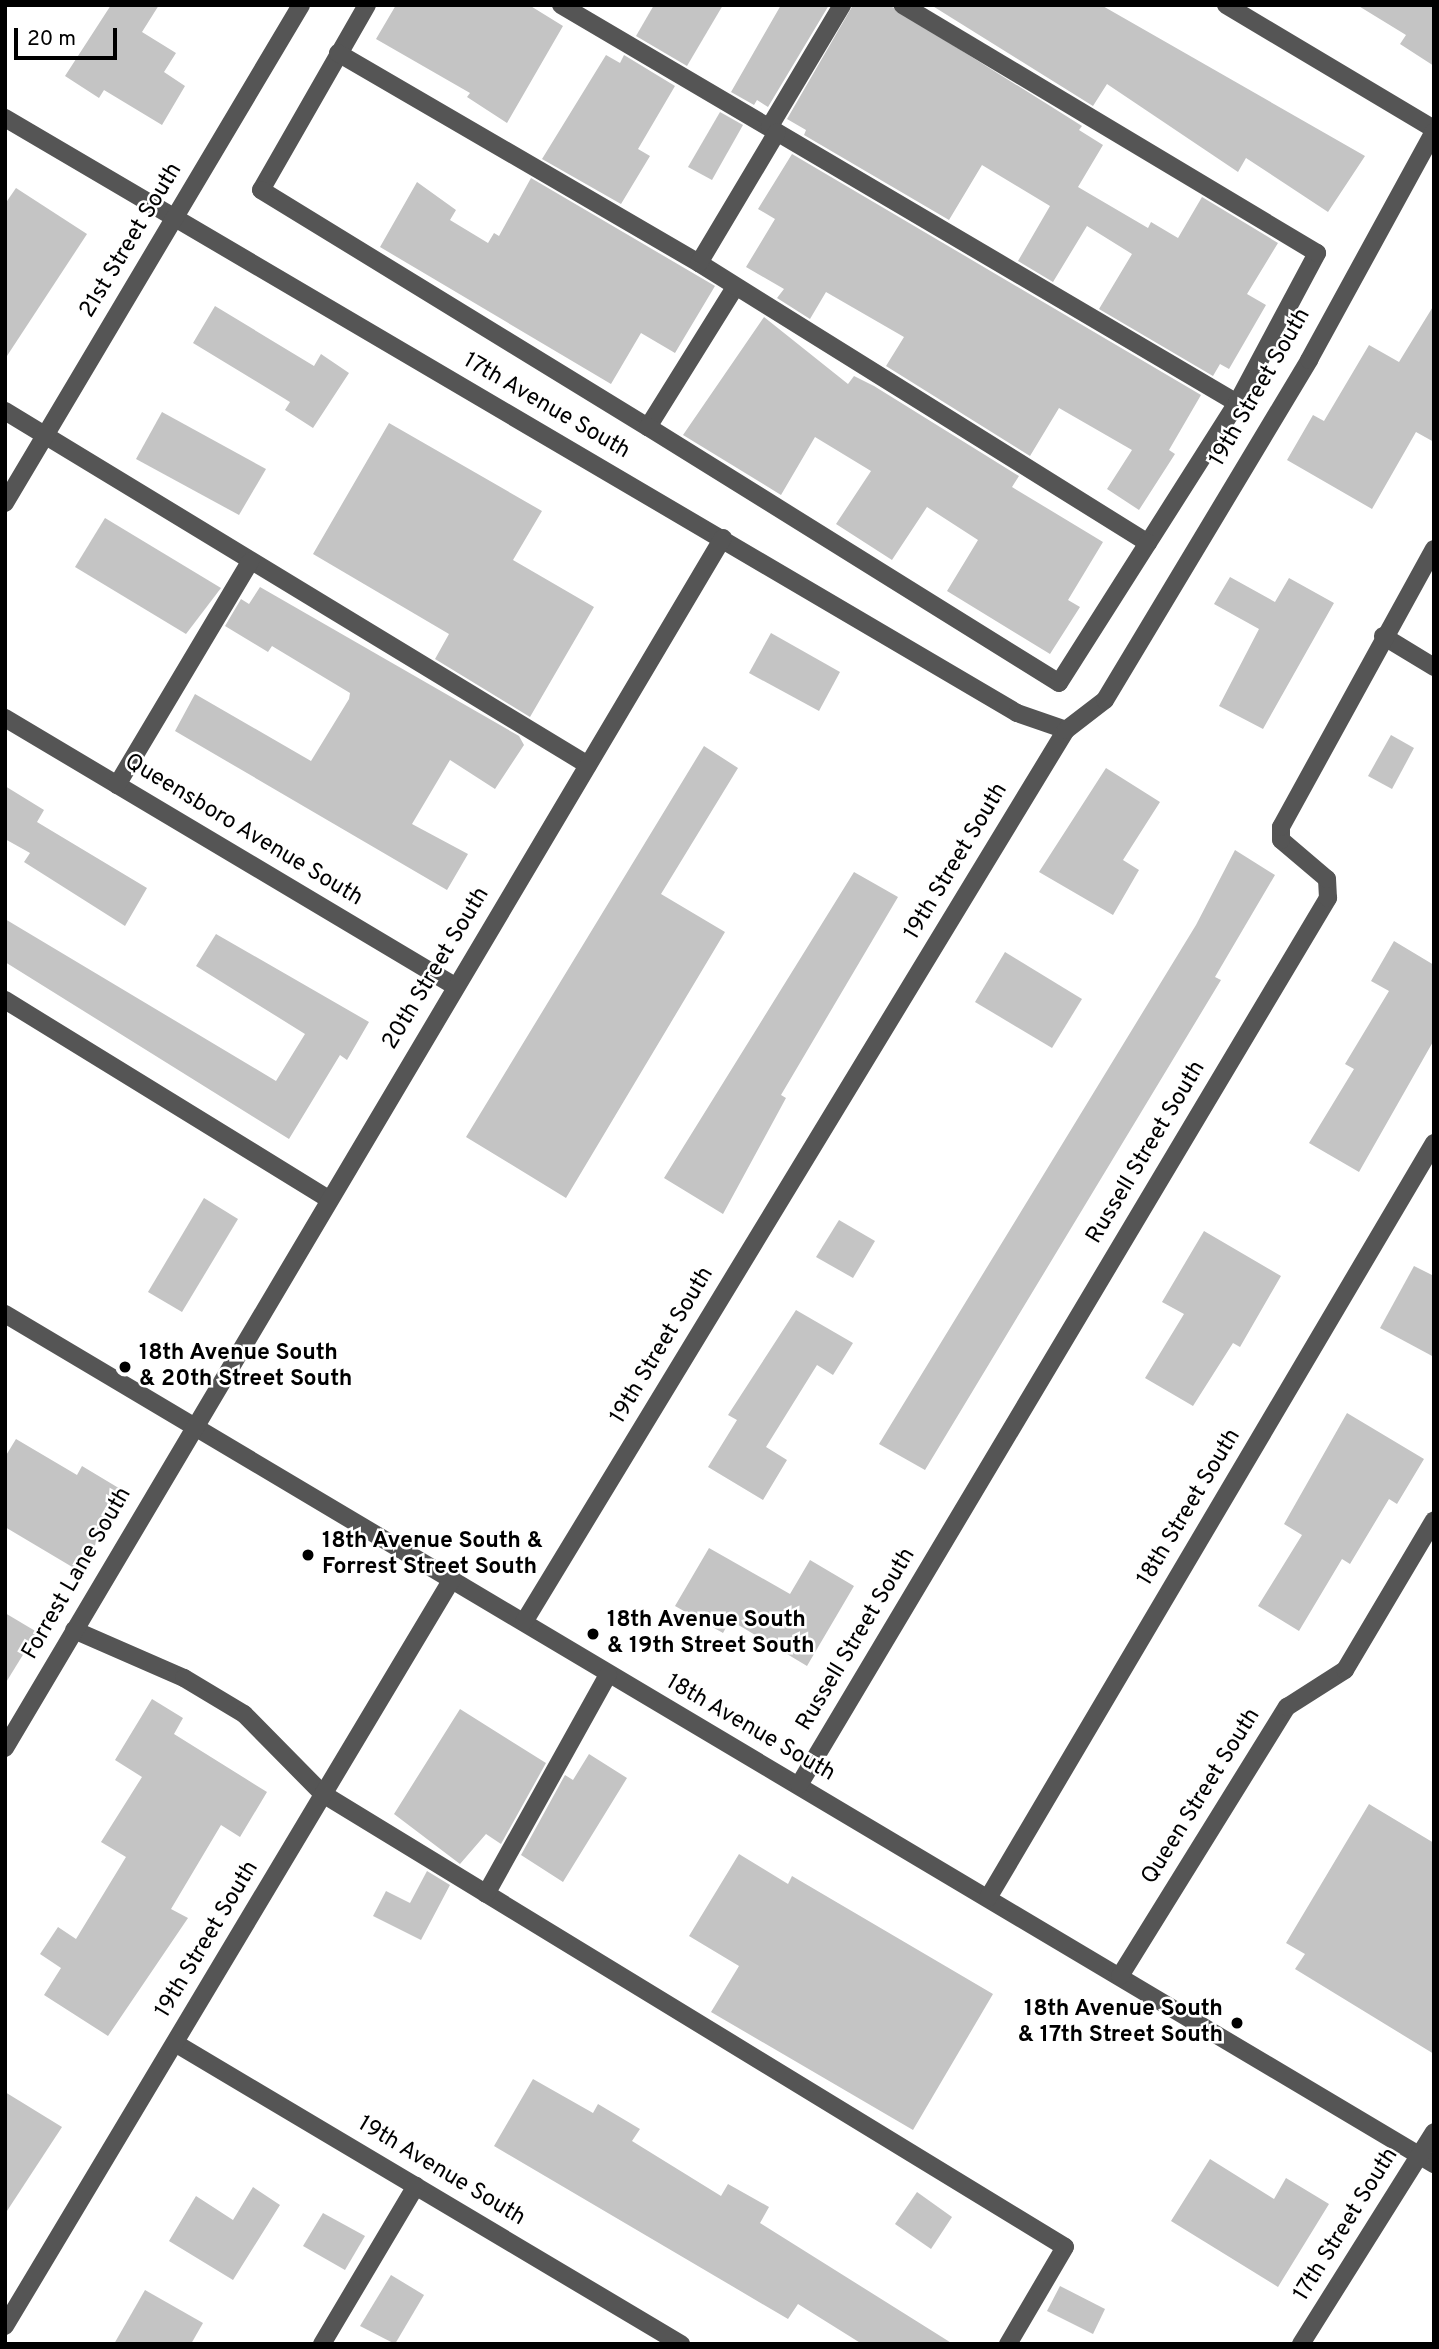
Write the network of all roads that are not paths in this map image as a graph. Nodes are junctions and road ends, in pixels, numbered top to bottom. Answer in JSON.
{"nodes":[{"id":1,"x":301,"y":5,"type":"edge"},
{"id":2,"x":367,"y":5,"type":"edge"},
{"id":3,"x":561,"y":5,"type":"edge"},
{"id":4,"x":842,"y":5,"type":"edge"},
{"id":5,"x":902,"y":5,"type":"edge"},
{"id":6,"x":1226,"y":5,"type":"edge"},
{"id":7,"x":338,"y":53,"type":"junction"},
{"id":8,"x":5,"y":118,"type":"edge"},
{"id":9,"x":774,"y":129,"type":"junction"},
{"id":10,"x":1434,"y":131,"type":"edge"},
{"id":11,"x":174,"y":218,"type":"junction"},
{"id":12,"x":699,"y":263,"type":"junction"},
{"id":13,"x":735,"y":287,"type":"junction"},
{"id":14,"x":1237,"y":403,"type":"junction"},
{"id":15,"x":5,"y":411,"type":"edge"},
{"id":16,"x":648,"y":427,"type":"junction"},
{"id":17,"x":46,"y":435,"type":"junction"},
{"id":18,"x":5,"y":502,"type":"edge"},
{"id":19,"x":723,"y":538,"type":"junction"},
{"id":20,"x":1148,"y":543,"type":"junction"},
{"id":21,"x":1434,"y":549,"type":"edge"},
{"id":22,"x":250,"y":562,"type":"junction"},
{"id":23,"x":1383,"y":636,"type":"junction"},
{"id":24,"x":1434,"y":667,"type":"edge"},
{"id":25,"x":5,"y":718,"type":"edge"},
{"id":26,"x":1066,"y":730,"type":"junction"},
{"id":27,"x":588,"y":765,"type":"junction"},
{"id":28,"x":117,"y":785,"type":"junction"},
{"id":29,"x":455,"y":986,"type":"junction"},
{"id":30,"x":5,"y":1000,"type":"edge"},
{"id":31,"x":1434,"y":1143,"type":"edge"},
{"id":32,"x":328,"y":1199,"type":"junction"},
{"id":33,"x":6,"y":1315,"type":"edge"},
{"id":34,"x":193,"y":1425,"type":"junction"},
{"id":35,"x":1434,"y":1520,"type":"edge"},
{"id":36,"x":452,"y":1579,"type":"junction"},
{"id":37,"x":524,"y":1622,"type":"junction"},
{"id":38,"x":74,"y":1630,"type":"junction"},
{"id":39,"x":608,"y":1675,"type":"junction"},
{"id":40,"x":5,"y":1748,"type":"edge"},
{"id":41,"x":799,"y":1785,"type":"junction"},
{"id":42,"x":323,"y":1794,"type":"junction"},
{"id":43,"x":486,"y":1894,"type":"junction"},
{"id":44,"x":988,"y":1898,"type":"junction"},
{"id":45,"x":1120,"y":1976,"type":"junction"},
{"id":46,"x":175,"y":2043,"type":"junction"},
{"id":47,"x":1434,"y":2132,"type":"edge"},
{"id":48,"x":1426,"y":2160,"type":"edge"},
{"id":49,"x":416,"y":2186,"type":"junction"},
{"id":50,"x":5,"y":2326,"type":"edge"},
{"id":51,"x":321,"y":2344,"type":"edge"},
{"id":52,"x":681,"y":2344,"type":"edge"},
{"id":53,"x":1008,"y":2344,"type":"edge"},
{"id":54,"x":1301,"y":2344,"type":"edge"}],
"edges":[{"from":1,"to":11,"type":"street","name":"21st Street South"},
{"from":2,"to":7,"type":"street"},
{"from":3,"to":9,"type":"street"},
{"from":4,"to":9,"type":"street"},
{"from":5,"to":14,"type":"street"},
{"from":6,"to":10,"type":"street"},
{"from":7,"to":12,"type":"street"},
{"from":7,"to":16,"type":"street"},
{"from":8,"to":11,"type":"street","name":"17th Avenue South"},
{"from":9,"to":12,"type":"street"},
{"from":9,"to":14,"type":"street"},
{"from":10,"to":26,"type":"street","name":"19th Street South"},
{"from":11,"to":17,"type":"street","name":"21st Street South"},
{"from":11,"to":19,"type":"street","name":"17th Avenue South"},
{"from":12,"to":13,"type":"street"},
{"from":13,"to":16,"type":"street"},
{"from":13,"to":20,"type":"street"},
{"from":14,"to":20,"type":"street"},
{"from":15,"to":17,"type":"street"},
{"from":16,"to":20,"type":"street"},
{"from":17,"to":18,"type":"street","name":"21st Street South"},
{"from":17,"to":22,"type":"street"},
{"from":19,"to":26,"type":"street","name":"17th Avenue South"},
{"from":19,"to":27,"type":"street","name":"20th Street South"},
{"from":21,"to":23,"type":"street","name":"Russell Street South"},
{"from":22,"to":27,"type":"street"},
{"from":22,"to":28,"type":"street"},
{"from":23,"to":24,"type":"street"},
{"from":23,"to":41,"type":"street","name":"Russell Street South"},
{"from":25,"to":28,"type":"street","name":"Queensboro Avenue South"},
{"from":26,"to":37,"type":"street","name":"19th Street South"},
{"from":27,"to":29,"type":"street","name":"20th Street South"},
{"from":28,"to":29,"type":"street","name":"Queensboro Avenue South"},
{"from":29,"to":32,"type":"street","name":"20th Street South"},
{"from":30,"to":32,"type":"street"},
{"from":31,"to":44,"type":"street","name":"18th Street South"},
{"from":32,"to":34,"type":"street","name":"20th Street South"},
{"from":33,"to":34,"type":"street","name":"18th Avenue South"},
{"from":34,"to":36,"type":"street","name":"18th Avenue South"},
{"from":34,"to":38,"type":"street","name":"Forrest Lane South"},
{"from":35,"to":45,"type":"street","name":"Queen Street South"},
{"from":36,"to":37,"type":"street","name":"18th Avenue South"},
{"from":36,"to":42,"type":"street","name":"19th Street South"},
{"from":37,"to":39,"type":"street","name":"18th Avenue South"},
{"from":38,"to":40,"type":"street","name":"Forrest Lane South"},
{"from":38,"to":42,"type":"street"},
{"from":39,"to":41,"type":"street","name":"18th Avenue South"},
{"from":39,"to":43,"type":"street"},
{"from":41,"to":44,"type":"street","name":"18th Avenue South"},
{"from":42,"to":43,"type":"street"},
{"from":42,"to":46,"type":"street","name":"19th Street South"},
{"from":43,"to":53,"type":"street"},
{"from":44,"to":45,"type":"street","name":"18th Avenue South"},
{"from":45,"to":48,"type":"street","name":"18th Avenue South"},
{"from":46,"to":49,"type":"street","name":"19th Avenue South"},
{"from":46,"to":50,"type":"street","name":"19th Street South"},
{"from":47,"to":48,"type":"street","name":"17th Street South"},
{"from":48,"to":54,"type":"street","name":"17th Street South"},
{"from":49,"to":51,"type":"street"},
{"from":49,"to":52,"type":"street","name":"19th Avenue South"}]}
